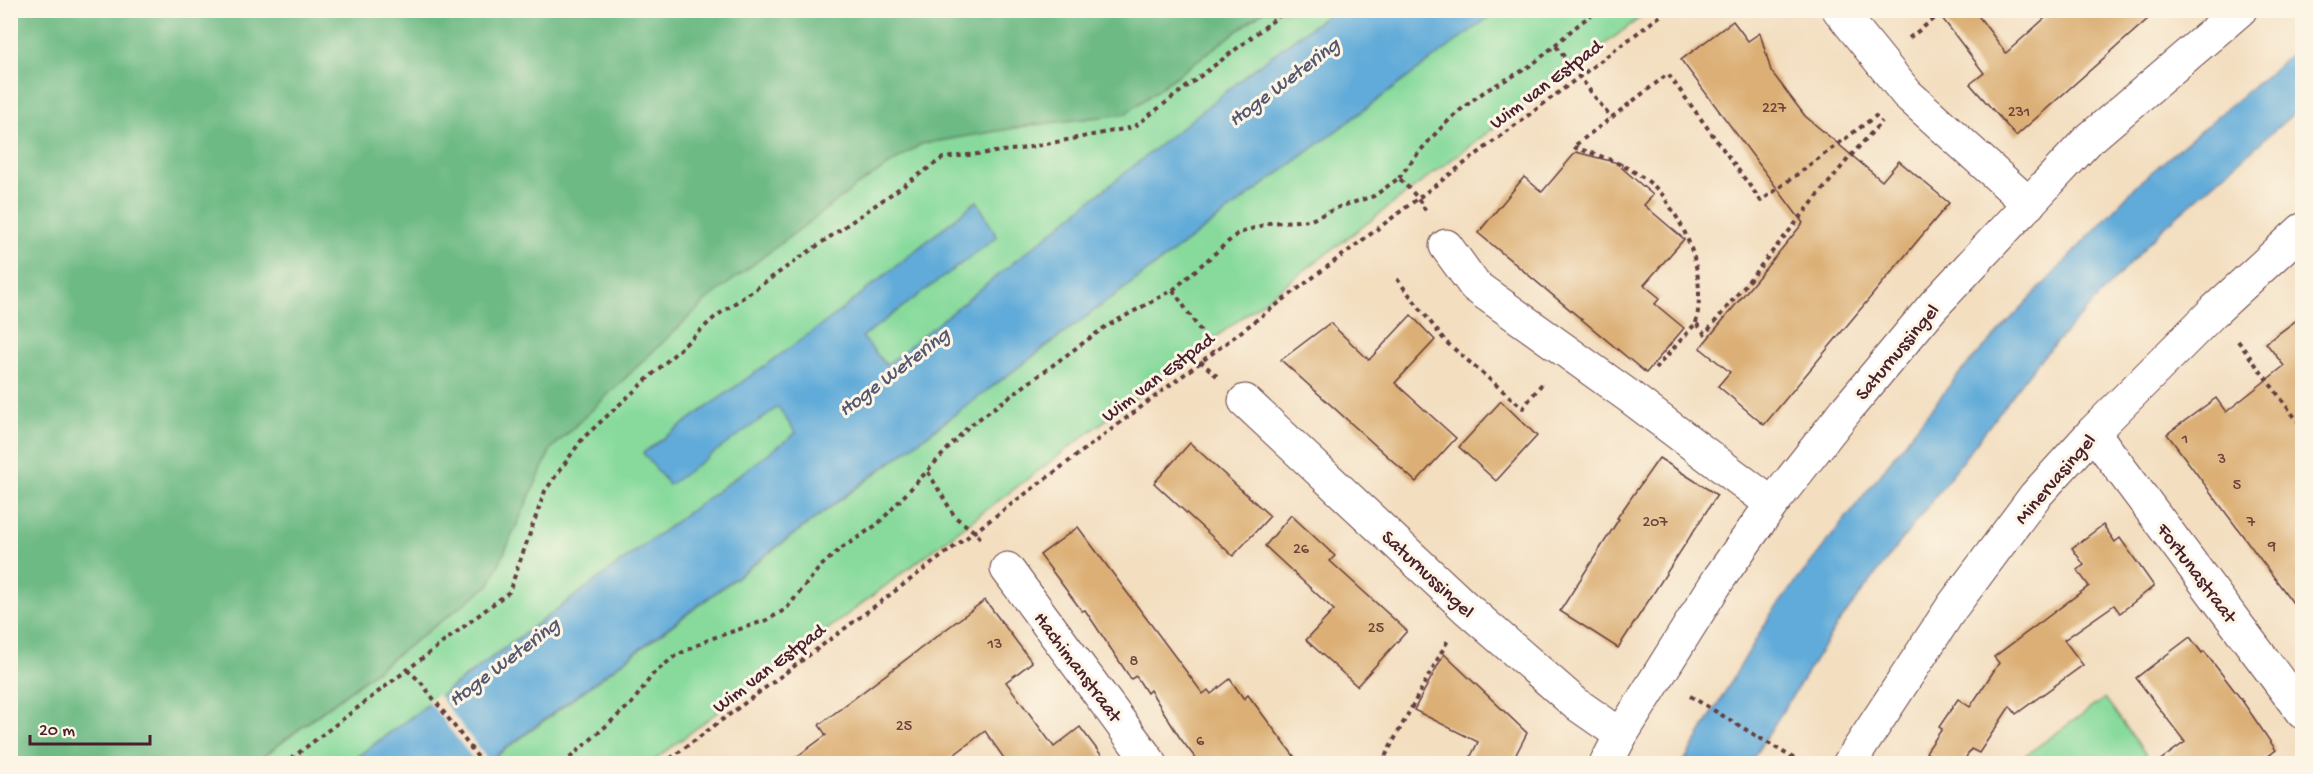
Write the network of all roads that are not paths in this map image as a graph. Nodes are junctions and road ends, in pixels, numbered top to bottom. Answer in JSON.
{"nodes":[{"id":1,"x":1839,"y":10,"type":"edge"},
{"id":2,"x":2240,"y":10,"type":"edge"},
{"id":3,"x":2028,"y":204,"type":"junction"},
{"id":4,"x":2302,"y":230,"type":"edge"},
{"id":5,"x":1446,"y":246,"type":"dead end"},
{"id":6,"x":1245,"y":401,"type":"dead end"},
{"id":7,"x":2093,"y":432,"type":"junction"},
{"id":8,"x":1772,"y":504,"type":"junction"},
{"id":9,"x":1006,"y":569,"type":"dead end"},
{"id":10,"x":2302,"y":712,"type":"edge"},
{"id":11,"x":1613,"y":749,"type":"edge"},
{"id":12,"x":1151,"y":764,"type":"edge"},
{"id":13,"x":1849,"y":764,"type":"edge"}],
"edges":[{"from":1,"to":3,"type":"street"},
{"from":2,"to":3,"type":"street","name":"Saturnussingel"},
{"from":3,"to":8,"type":"street","name":"Saturnussingel"},
{"from":4,"to":7,"type":"street","name":"Minervasingel"},
{"from":5,"to":8,"type":"street"},
{"from":6,"to":11,"type":"street","name":"Saturnussingel"},
{"from":7,"to":10,"type":"street","name":"Fortunastraat"},
{"from":7,"to":13,"type":"street","name":"Minervasingel"},
{"from":8,"to":11,"type":"street","name":"Saturnussingel"},
{"from":9,"to":12,"type":"street","name":"Hachimanstraat"}]}
